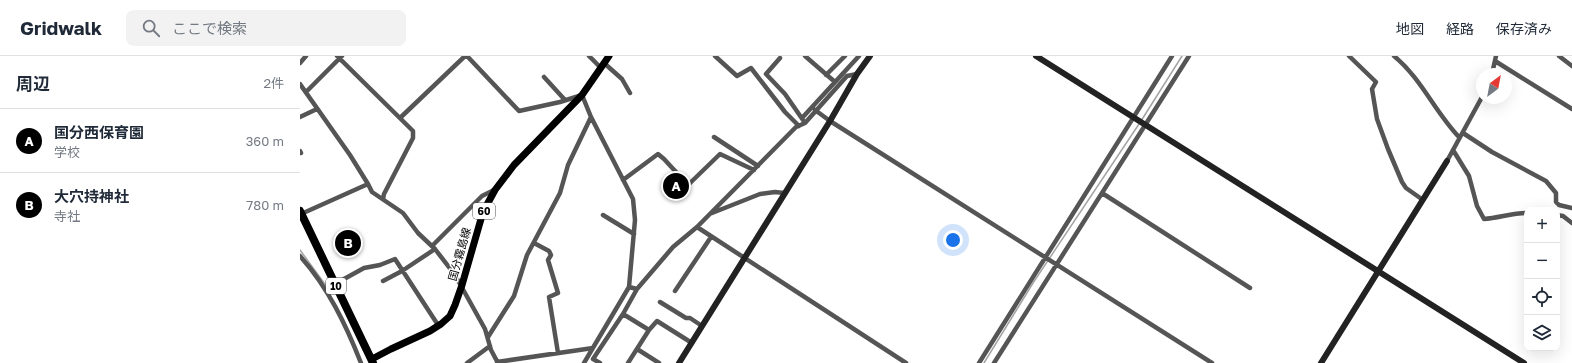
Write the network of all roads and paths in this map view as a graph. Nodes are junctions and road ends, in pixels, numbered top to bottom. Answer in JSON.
{"nodes":[{"id":1,"x":306,"y":56,"type":"edge"},
{"id":2,"x":466,"y":56,"type":"edge"},
{"id":3,"x":589,"y":56,"type":"edge"},
{"id":4,"x":609,"y":56,"type":"edge"},
{"id":5,"x":715,"y":56,"type":"edge"},
{"id":6,"x":805,"y":56,"type":"edge"},
{"id":7,"x":845,"y":56,"type":"edge"},
{"id":8,"x":859,"y":56,"type":"edge"},
{"id":9,"x":870,"y":56,"type":"edge"},
{"id":10,"x":1036,"y":56,"type":"edge"},
{"id":11,"x":1172,"y":56,"type":"edge"},
{"id":12,"x":1189,"y":56,"type":"edge"},
{"id":13,"x":1348,"y":56,"type":"edge"},
{"id":14,"x":1394,"y":56,"type":"edge"},
{"id":15,"x":1560,"y":56,"type":"edge"},
{"id":16,"x":340,"y":57,"type":"edge"},
{"id":17,"x":780,"y":58,"type":"dead end"},
{"id":18,"x":1495,"y":59,"type":"edge"},
{"id":19,"x":300,"y":63,"type":"edge"},
{"id":20,"x":603,"y":66,"type":"junction"},
{"id":21,"x":1572,"y":66,"type":"edge"},
{"id":22,"x":845,"y":74,"type":"junction"},
{"id":23,"x":857,"y":74,"type":"junction"},
{"id":24,"x":826,"y":75,"type":"junction"},
{"id":25,"x":544,"y":78,"type":"dead end"},
{"id":26,"x":835,"y":82,"type":"junction"},
{"id":27,"x":300,"y":84,"type":"edge"},
{"id":28,"x":306,"y":92,"type":"junction"},
{"id":29,"x":630,"y":93,"type":"dead end"},
{"id":30,"x":582,"y":94,"type":"junction"},
{"id":31,"x":565,"y":100,"type":"junction"},
{"id":32,"x":1478,"y":104,"type":"edge"},
{"id":33,"x":318,"y":109,"type":"junction"},
{"id":34,"x":1572,"y":109,"type":"edge"},
{"id":35,"x":815,"y":110,"type":"junction"},
{"id":36,"x":300,"y":117,"type":"edge"},
{"id":37,"x":591,"y":117,"type":"junction"},
{"id":38,"x":400,"y":118,"type":"junction"},
{"id":39,"x":802,"y":118,"type":"junction"},
{"id":40,"x":1134,"y":118,"type":"junction"},
{"id":41,"x":830,"y":121,"type":"junction"},
{"id":42,"x":805,"y":123,"type":"junction"},
{"id":43,"x":1146,"y":125,"type":"junction"},
{"id":44,"x":798,"y":126,"type":"junction"},
{"id":45,"x":1463,"y":133,"type":"junction"},
{"id":46,"x":714,"y":137,"type":"dead end"},
{"id":47,"x":1459,"y":137,"type":"junction"},
{"id":48,"x":1453,"y":150,"type":"junction"},
{"id":49,"x":1447,"y":161,"type":"joint"},
{"id":50,"x":756,"y":168,"type":"junction"},
{"id":51,"x":623,"y":180,"type":"junction"},
{"id":52,"x":368,"y":184,"type":"junction"},
{"id":53,"x":495,"y":190,"type":"junction"},
{"id":54,"x":784,"y":193,"type":"junction"},
{"id":55,"x":1102,"y":193,"type":"junction"},
{"id":56,"x":383,"y":199,"type":"junction"},
{"id":57,"x":1423,"y":200,"type":"junction"},
{"id":58,"x":1572,"y":208,"type":"edge"},
{"id":59,"x":301,"y":213,"type":"edge"},
{"id":60,"x":1524,"y":213,"type":"edge"},
{"id":61,"x":603,"y":215,"type":"dead end"},
{"id":62,"x":1560,"y":216,"type":"edge"},
{"id":63,"x":706,"y":217,"type":"junction"},
{"id":64,"x":1572,"y":223,"type":"edge"},
{"id":65,"x":696,"y":227,"type":"junction"},
{"id":66,"x":634,"y":234,"type":"junction"},
{"id":67,"x":711,"y":237,"type":"junction"},
{"id":68,"x":534,"y":243,"type":"junction"},
{"id":69,"x":434,"y":248,"type":"junction"},
{"id":70,"x":300,"y":256,"type":"edge"},
{"id":71,"x":1046,"y":258,"type":"junction"},
{"id":72,"x":744,"y":259,"type":"junction"},
{"id":73,"x":1056,"y":263,"type":"junction"},
{"id":74,"x":402,"y":271,"type":"junction"},
{"id":75,"x":1378,"y":272,"type":"junction"},
{"id":76,"x":383,"y":281,"type":"dead end"},
{"id":77,"x":335,"y":284,"type":"junction"},
{"id":78,"x":462,"y":285,"type":"junction"},
{"id":79,"x":629,"y":287,"type":"junction"},
{"id":80,"x":1250,"y":288,"type":"dead end"},
{"id":81,"x":637,"y":289,"type":"junction"},
{"id":82,"x":675,"y":291,"type":"dead end"},
{"id":83,"x":340,"y":296,"type":"junction"},
{"id":84,"x":330,"y":299,"type":"junction"},
{"id":85,"x":660,"y":302,"type":"dead end"},
{"id":86,"x":623,"y":314,"type":"junction"},
{"id":87,"x":438,"y":325,"type":"junction"},
{"id":88,"x":702,"y":326,"type":"junction"},
{"id":89,"x":649,"y":330,"type":"junction"},
{"id":90,"x":488,"y":337,"type":"junction"},
{"id":91,"x":692,"y":342,"type":"junction"},
{"id":92,"x":490,"y":346,"type":"junction"},
{"id":93,"x":593,"y":348,"type":"junction"},
{"id":94,"x":637,"y":349,"type":"junction"},
{"id":95,"x":558,"y":353,"type":"junction"},
{"id":96,"x":592,"y":361,"type":"edge"},
{"id":97,"x":371,"y":362,"type":"edge"},
{"id":98,"x":361,"y":363,"type":"edge"},
{"id":99,"x":467,"y":363,"type":"edge"},
{"id":100,"x":498,"y":363,"type":"edge"},
{"id":101,"x":584,"y":363,"type":"edge"},
{"id":102,"x":600,"y":363,"type":"edge"},
{"id":103,"x":628,"y":363,"type":"edge"},
{"id":104,"x":659,"y":363,"type":"edge"},
{"id":105,"x":679,"y":363,"type":"edge"},
{"id":106,"x":906,"y":363,"type":"edge"},
{"id":107,"x":979,"y":363,"type":"edge"},
{"id":108,"x":994,"y":363,"type":"edge"},
{"id":109,"x":1212,"y":363,"type":"edge"},
{"id":110,"x":1321,"y":363,"type":"edge"},
{"id":111,"x":1524,"y":363,"type":"edge"}],
"edges":[{"from":1,"to":19,"type":"street"},
{"from":2,"to":31,"type":"street"},
{"from":2,"to":38,"type":"street"},
{"from":3,"to":20,"type":"street"},
{"from":4,"to":20,"type":"main road","name":"国分霧島線","number":"60"},
{"from":5,"to":44,"type":"street"},
{"from":6,"to":24,"type":"street"},
{"from":7,"to":24,"type":"street"},
{"from":8,"to":22,"type":"street"},
{"from":9,"to":23,"type":"street"},
{"from":10,"to":40,"type":"street"},
{"from":11,"to":40,"type":"street"},
{"from":12,"to":43,"type":"street"},
{"from":13,"to":57,"type":"street"},
{"from":14,"to":47,"type":"street"},
{"from":15,"to":21,"type":"street"},
{"from":16,"to":28,"type":"street"},
{"from":16,"to":38,"type":"street"},
{"from":17,"to":39,"type":"street"},
{"from":18,"to":34,"type":"street"},
{"from":20,"to":29,"type":"street"},
{"from":20,"to":30,"type":"main road","name":"国分霧島線","number":"60"},
{"from":22,"to":23,"type":"street"},
{"from":22,"to":26,"type":"street"},
{"from":22,"to":35,"type":"street"},
{"from":23,"to":41,"type":"street"},
{"from":24,"to":26,"type":"street"},
{"from":25,"to":31,"type":"street"},
{"from":26,"to":39,"type":"street"},
{"from":27,"to":28,"type":"street"},
{"from":28,"to":33,"type":"street"},
{"from":30,"to":31,"type":"street"},
{"from":30,"to":37,"type":"street"},
{"from":30,"to":53,"type":"main road","name":"国分霧島線","number":"60"},
{"from":32,"to":45,"type":"street"},
{"from":33,"to":36,"type":"street"},
{"from":33,"to":52,"type":"street"},
{"from":35,"to":41,"type":"street"},
{"from":35,"to":42,"type":"street"},
{"from":37,"to":51,"type":"street"},
{"from":37,"to":68,"type":"street"},
{"from":38,"to":56,"type":"street"},
{"from":39,"to":42,"type":"street"},
{"from":40,"to":43,"type":"street"},
{"from":40,"to":71,"type":"street"},
{"from":41,"to":54,"type":"street"},
{"from":41,"to":71,"type":"street"},
{"from":42,"to":44,"type":"street"},
{"from":43,"to":55,"type":"street"},
{"from":43,"to":75,"type":"street"},
{"from":44,"to":50,"type":"street"},
{"from":45,"to":47,"type":"street"},
{"from":45,"to":58,"type":"street"},
{"from":46,"to":50,"type":"street"},
{"from":47,"to":48,"type":"street"},
{"from":48,"to":49,"type":"street"},
{"from":48,"to":60,"type":"street"},
{"from":49,"to":57,"type":"street"},
{"from":50,"to":51,"type":"street"},
{"from":50,"to":63,"type":"street"},
{"from":51,"to":66,"type":"street"},
{"from":52,"to":56,"type":"street"},
{"from":52,"to":59,"type":"street"},
{"from":53,"to":69,"type":"street"},
{"from":53,"to":78,"type":"main road","name":"国分霧島線","number":"60"},
{"from":54,"to":63,"type":"street"},
{"from":54,"to":72,"type":"street"},
{"from":55,"to":73,"type":"street"},
{"from":55,"to":80,"type":"street"},
{"from":56,"to":69,"type":"street"},
{"from":57,"to":75,"type":"street"},
{"from":59,"to":77,"type":"highway","number":"10"},
{"from":61,"to":66,"type":"street"},
{"from":62,"to":64,"type":"street"},
{"from":63,"to":65,"type":"street"},
{"from":65,"to":67,"type":"street"},
{"from":65,"to":81,"type":"street"},
{"from":66,"to":79,"type":"street"},
{"from":67,"to":72,"type":"street"},
{"from":67,"to":82,"type":"street"},
{"from":68,"to":90,"type":"street"},
{"from":68,"to":95,"type":"street"},
{"from":69,"to":74,"type":"street"},
{"from":69,"to":78,"type":"street"},
{"from":70,"to":84,"type":"street"},
{"from":71,"to":73,"type":"street"},
{"from":71,"to":107,"type":"street"},
{"from":72,"to":88,"type":"street"},
{"from":72,"to":106,"type":"street"},
{"from":73,"to":108,"type":"street"},
{"from":73,"to":109,"type":"street"},
{"from":74,"to":76,"type":"street"},
{"from":74,"to":77,"type":"street"},
{"from":74,"to":87,"type":"street"},
{"from":75,"to":110,"type":"street"},
{"from":75,"to":111,"type":"street"},
{"from":77,"to":83,"type":"highway","number":"10"},
{"from":78,"to":87,"type":"main road","name":"国分霧島線","number":"60"},
{"from":78,"to":90,"type":"street"},
{"from":79,"to":81,"type":"street"},
{"from":79,"to":93,"type":"street"},
{"from":81,"to":86,"type":"street"},
{"from":83,"to":84,"type":"street"},
{"from":83,"to":97,"type":"highway","number":"10"},
{"from":84,"to":98,"type":"street"},
{"from":85,"to":88,"type":"street"},
{"from":86,"to":89,"type":"street"},
{"from":86,"to":96,"type":"street"},
{"from":87,"to":97,"type":"main road","name":"国分霧島線","number":"60"},
{"from":88,"to":91,"type":"street"},
{"from":89,"to":91,"type":"street"},
{"from":89,"to":94,"type":"street"},
{"from":90,"to":92,"type":"street"},
{"from":91,"to":105,"type":"street"},
{"from":92,"to":99,"type":"street"},
{"from":92,"to":100,"type":"street"},
{"from":93,"to":95,"type":"street"},
{"from":93,"to":101,"type":"street"},
{"from":94,"to":103,"type":"street"},
{"from":94,"to":104,"type":"street"},
{"from":95,"to":100,"type":"street"},
{"from":96,"to":102,"type":"street"}]}
